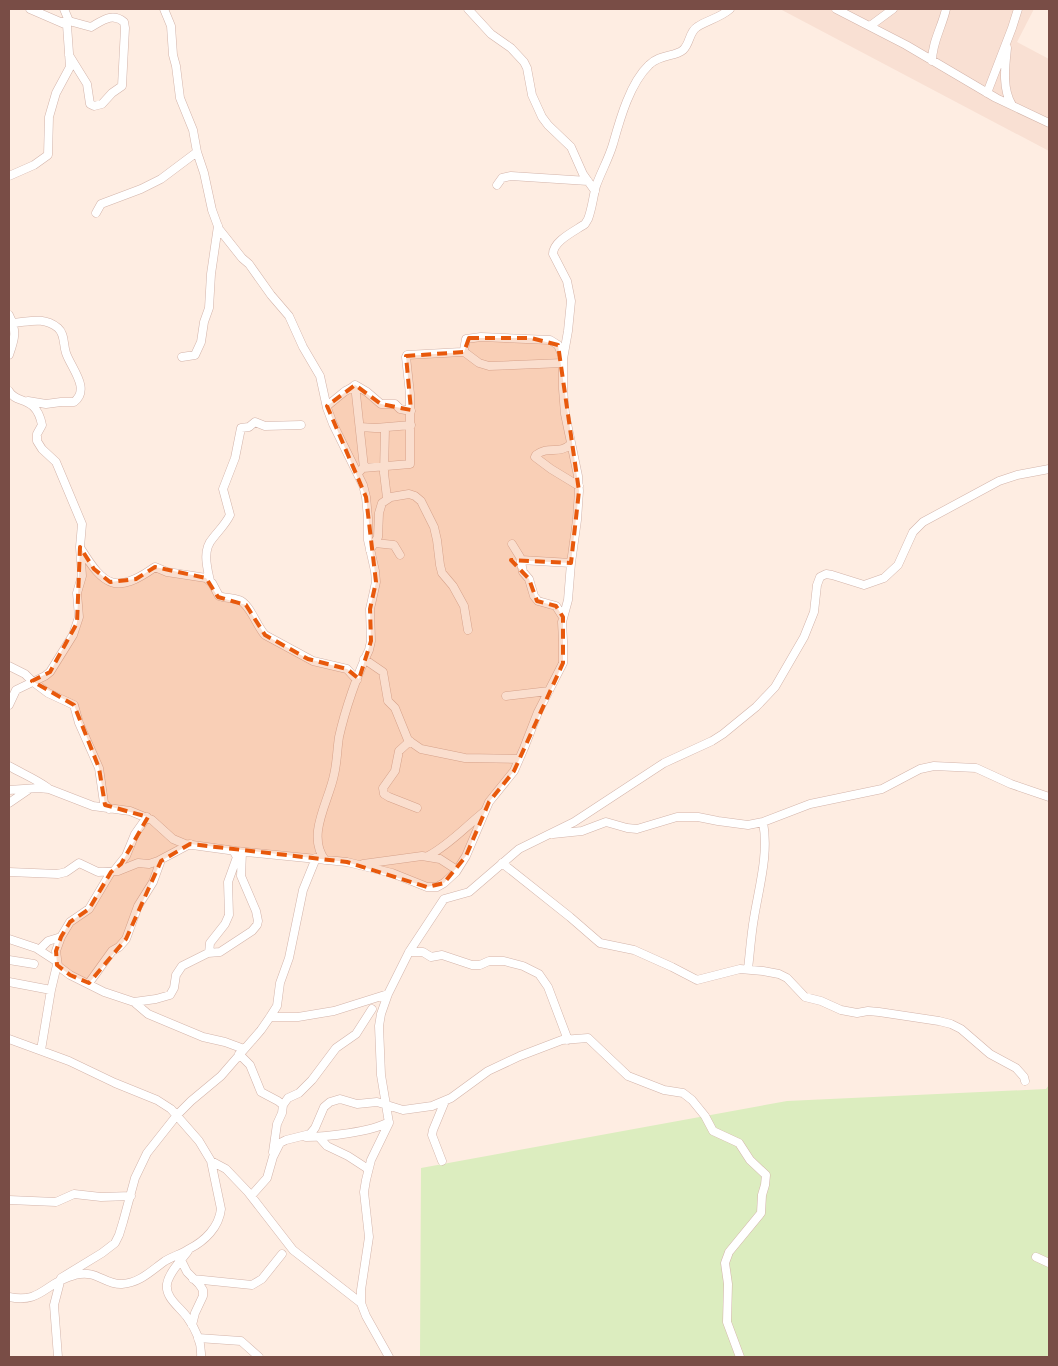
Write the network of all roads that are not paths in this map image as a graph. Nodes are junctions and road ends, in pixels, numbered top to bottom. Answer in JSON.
{"nodes":[{"id":1,"x":30,"y":9,"type":"edge"},
{"id":2,"x":64,"y":9,"type":"edge"},
{"id":3,"x":164,"y":9,"type":"edge"},
{"id":4,"x":468,"y":9,"type":"edge"},
{"id":5,"x":730,"y":9,"type":"edge"},
{"id":6,"x":836,"y":9,"type":"edge"},
{"id":7,"x":893,"y":9,"type":"edge"},
{"id":8,"x":946,"y":9,"type":"edge"},
{"id":9,"x":1018,"y":9,"type":"edge"},
{"id":10,"x":66,"y":22,"type":"junction"},
{"id":11,"x":870,"y":26,"type":"junction"},
{"id":12,"x":1007,"y":41,"type":"junction"},
{"id":13,"x":69,"y":55,"type":"junction"},
{"id":14,"x":932,"y":61,"type":"junction"},
{"id":15,"x":987,"y":93,"type":"junction"},
{"id":16,"x":1012,"y":105,"type":"junction"},
{"id":17,"x":1049,"y":123,"type":"edge"},
{"id":18,"x":197,"y":152,"type":"junction"},
{"id":19,"x":9,"y":176,"type":"edge"},
{"id":20,"x":588,"y":181,"type":"junction"},
{"id":21,"x":497,"y":185,"type":"dead end"},
{"id":22,"x":595,"y":191,"type":"junction"},
{"id":23,"x":96,"y":213,"type":"dead end"},
{"id":24,"x":218,"y":226,"type":"junction"},
{"id":25,"x":9,"y":315,"type":"edge"},
{"id":26,"x":13,"y":323,"type":"junction"},
{"id":27,"x":463,"y":351,"type":"junction"},
{"id":28,"x":9,"y":355,"type":"edge"},
{"id":29,"x":182,"y":357,"type":"dead end"},
{"id":30,"x":563,"y":361,"type":"junction"},
{"id":31,"x":355,"y":385,"type":"junction"},
{"id":32,"x":9,"y":391,"type":"edge"},
{"id":33,"x":24,"y":401,"type":"junction"},
{"id":34,"x":326,"y":406,"type":"junction"},
{"id":35,"x":411,"y":411,"type":"junction"},
{"id":36,"x":301,"y":425,"type":"dead end"},
{"id":37,"x":411,"y":425,"type":"junction"},
{"id":38,"x":360,"y":427,"type":"junction"},
{"id":39,"x":385,"y":428,"type":"junction"},
{"id":40,"x":571,"y":444,"type":"junction"},
{"id":41,"x":384,"y":465,"type":"junction"},
{"id":42,"x":1049,"y":469,"type":"edge"},
{"id":43,"x":361,"y":470,"type":"junction"},
{"id":44,"x":579,"y":486,"type":"junction"},
{"id":45,"x":387,"y":498,"type":"junction"},
{"id":46,"x":512,"y":544,"type":"dead end"},
{"id":47,"x":80,"y":547,"type":"junction"},
{"id":48,"x":372,"y":547,"type":"junction"},
{"id":49,"x":400,"y":555,"type":"dead end"},
{"id":50,"x":521,"y":560,"type":"junction"},
{"id":51,"x":570,"y":563,"type":"junction"},
{"id":52,"x":210,"y":581,"type":"junction"},
{"id":53,"x":563,"y":617,"type":"junction"},
{"id":54,"x":468,"y":630,"type":"dead end"},
{"id":55,"x":364,"y":659,"type":"junction"},
{"id":56,"x":9,"y":666,"type":"edge"},
{"id":57,"x":357,"y":680,"type":"junction"},
{"id":58,"x":32,"y":681,"type":"junction"},
{"id":59,"x":549,"y":691,"type":"junction"},
{"id":60,"x":506,"y":696,"type":"dead end"},
{"id":61,"x":9,"y":705,"type":"edge"},
{"id":62,"x":410,"y":742,"type":"junction"},
{"id":63,"x":519,"y":759,"type":"junction"},
{"id":64,"x":9,"y":766,"type":"edge"},
{"id":65,"x":29,"y":789,"type":"junction"},
{"id":66,"x":49,"y":789,"type":"junction"},
{"id":67,"x":9,"y":790,"type":"edge"},
{"id":68,"x":1049,"y":797,"type":"edge"},
{"id":69,"x":9,"y":803,"type":"edge"},
{"id":70,"x":417,"y":808,"type":"dead end"},
{"id":71,"x":110,"y":809,"type":"junction"},
{"id":72,"x":484,"y":812,"type":"junction"},
{"id":73,"x":147,"y":818,"type":"junction"},
{"id":74,"x":763,"y":822,"type":"junction"},
{"id":75,"x":549,"y":835,"type":"junction"},
{"id":76,"x":190,"y":844,"type":"junction"},
{"id":77,"x":232,"y":851,"type":"junction"},
{"id":78,"x":242,"y":852,"type":"junction"},
{"id":79,"x":428,"y":856,"type":"junction"},
{"id":80,"x":316,"y":858,"type":"junction"},
{"id":81,"x":161,"y":860,"type":"junction"},
{"id":82,"x":325,"y":860,"type":"junction"},
{"id":83,"x":502,"y":863,"type":"junction"},
{"id":84,"x":357,"y":865,"type":"junction"},
{"id":85,"x":457,"y":870,"type":"junction"},
{"id":86,"x":9,"y":872,"type":"edge"},
{"id":87,"x":112,"y":872,"type":"junction"},
{"id":88,"x":61,"y":937,"type":"junction"},
{"id":89,"x":9,"y":939,"type":"edge"},
{"id":90,"x":39,"y":950,"type":"junction"},
{"id":91,"x":209,"y":952,"type":"junction"},
{"id":92,"x":409,"y":952,"type":"junction"},
{"id":93,"x":9,"y":960,"type":"edge"},
{"id":94,"x":57,"y":963,"type":"junction"},
{"id":95,"x":34,"y":964,"type":"dead end"},
{"id":96,"x":748,"y":969,"type":"junction"},
{"id":97,"x":9,"y":982,"type":"edge"},
{"id":98,"x":89,"y":983,"type":"junction"},
{"id":99,"x":50,"y":990,"type":"junction"},
{"id":100,"x":388,"y":994,"type":"junction"},
{"id":101,"x":364,"y":1001,"type":"junction"},
{"id":102,"x":134,"y":1002,"type":"junction"},
{"id":103,"x":372,"y":1009,"type":"junction"},
{"id":104,"x":270,"y":1017,"type":"junction"},
{"id":105,"x":380,"y":1023,"type":"junction"},
{"id":106,"x":9,"y":1039,"type":"edge"},
{"id":107,"x":568,"y":1040,"type":"junction"},
{"id":108,"x":42,"y":1050,"type":"junction"},
{"id":109,"x":241,"y":1052,"type":"junction"},
{"id":110,"x":1025,"y":1081,"type":"dead end"},
{"id":111,"x":445,"y":1101,"type":"junction"},
{"id":112,"x":282,"y":1106,"type":"junction"},
{"id":113,"x":387,"y":1106,"type":"junction"},
{"id":114,"x":177,"y":1116,"type":"junction"},
{"id":115,"x":389,"y":1122,"type":"junction"},
{"id":116,"x":304,"y":1137,"type":"junction"},
{"id":117,"x":319,"y":1137,"type":"junction"},
{"id":118,"x":273,"y":1157,"type":"junction"},
{"id":119,"x":211,"y":1161,"type":"junction"},
{"id":120,"x":442,"y":1161,"type":"dead end"},
{"id":121,"x":368,"y":1170,"type":"junction"},
{"id":122,"x":131,"y":1196,"type":"junction"},
{"id":123,"x":251,"y":1196,"type":"junction"},
{"id":124,"x":9,"y":1200,"type":"edge"},
{"id":125,"x":190,"y":1249,"type":"junction"},
{"id":126,"x":282,"y":1254,"type":"dead end"},
{"id":127,"x":1036,"y":1257,"type":"dead end"},
{"id":128,"x":181,"y":1260,"type":"junction"},
{"id":129,"x":1049,"y":1263,"type":"edge"},
{"id":130,"x":62,"y":1278,"type":"junction"},
{"id":131,"x":193,"y":1278,"type":"junction"},
{"id":132,"x":9,"y":1297,"type":"edge"},
{"id":133,"x":361,"y":1303,"type":"junction"},
{"id":134,"x":192,"y":1325,"type":"junction"},
{"id":135,"x":198,"y":1338,"type":"junction"},
{"id":136,"x":58,"y":1357,"type":"edge"},
{"id":137,"x":201,"y":1357,"type":"edge"},
{"id":138,"x":259,"y":1357,"type":"edge"},
{"id":139,"x":389,"y":1357,"type":"edge"},
{"id":140,"x":740,"y":1357,"type":"edge"}],
"edges":[{"from":1,"to":10,"type":"street"},
{"from":2,"to":10,"type":"street"},
{"from":3,"to":18,"type":"street"},
{"from":4,"to":20,"type":"street"},
{"from":5,"to":22,"type":"street"},
{"from":6,"to":11,"type":"street"},
{"from":7,"to":11,"type":"street"},
{"from":8,"to":14,"type":"street"},
{"from":9,"to":12,"type":"street"},
{"from":10,"to":13,"type":"street"},
{"from":10,"to":13,"type":"street"},
{"from":11,"to":14,"type":"street"},
{"from":12,"to":15,"type":"street"},
{"from":12,"to":16,"type":"street"},
{"from":13,"to":19,"type":"street"},
{"from":14,"to":15,"type":"street"},
{"from":15,"to":16,"type":"street"},
{"from":16,"to":17,"type":"street"},
{"from":18,"to":23,"type":"street"},
{"from":18,"to":24,"type":"street"},
{"from":20,"to":21,"type":"street"},
{"from":20,"to":22,"type":"street"},
{"from":22,"to":30,"type":"street"},
{"from":24,"to":29,"type":"street"},
{"from":24,"to":34,"type":"street"},
{"from":25,"to":26,"type":"street"},
{"from":26,"to":28,"type":"street"},
{"from":26,"to":33,"type":"street"},
{"from":27,"to":30,"type":"street"},
{"from":27,"to":30,"type":"street"},
{"from":27,"to":35,"type":"street"},
{"from":30,"to":40,"type":"street"},
{"from":31,"to":34,"type":"street"},
{"from":31,"to":35,"type":"street"},
{"from":31,"to":38,"type":"street"},
{"from":32,"to":33,"type":"street"},
{"from":33,"to":47,"type":"street"},
{"from":34,"to":43,"type":"street"},
{"from":35,"to":37,"type":"street"},
{"from":36,"to":52,"type":"street"},
{"from":37,"to":39,"type":"street"},
{"from":37,"to":41,"type":"street"},
{"from":38,"to":39,"type":"street"},
{"from":38,"to":43,"type":"street"},
{"from":39,"to":41,"type":"street"},
{"from":40,"to":44,"type":"street"},
{"from":40,"to":44,"type":"street"},
{"from":41,"to":43,"type":"street"},
{"from":41,"to":45,"type":"street"},
{"from":42,"to":75,"type":"street"},
{"from":43,"to":48,"type":"street"},
{"from":44,"to":51,"type":"street"},
{"from":45,"to":48,"type":"street"},
{"from":45,"to":54,"type":"street"},
{"from":46,"to":50,"type":"street"},
{"from":47,"to":52,"type":"street"},
{"from":47,"to":58,"type":"street"},
{"from":48,"to":49,"type":"street"},
{"from":48,"to":55,"type":"street"},
{"from":50,"to":51,"type":"street"},
{"from":50,"to":53,"type":"street"},
{"from":51,"to":53,"type":"street"},
{"from":52,"to":57,"type":"street"},
{"from":53,"to":59,"type":"street"},
{"from":55,"to":57,"type":"street"},
{"from":55,"to":62,"type":"street"},
{"from":56,"to":58,"type":"street"},
{"from":57,"to":82,"type":"street"},
{"from":58,"to":61,"type":"street"},
{"from":58,"to":71,"type":"street"},
{"from":59,"to":60,"type":"street"},
{"from":59,"to":63,"type":"street"},
{"from":62,"to":63,"type":"street"},
{"from":62,"to":70,"type":"street"},
{"from":63,"to":72,"type":"street"},
{"from":64,"to":66,"type":"street"},
{"from":65,"to":66,"type":"street"},
{"from":65,"to":67,"type":"street"},
{"from":65,"to":69,"type":"street"},
{"from":66,"to":71,"type":"street"},
{"from":68,"to":74,"type":"street"},
{"from":71,"to":73,"type":"street"},
{"from":72,"to":79,"type":"street"},
{"from":72,"to":85,"type":"street"},
{"from":73,"to":76,"type":"street"},
{"from":73,"to":87,"type":"street"},
{"from":74,"to":75,"type":"street"},
{"from":74,"to":96,"type":"street"},
{"from":75,"to":83,"type":"street"},
{"from":76,"to":77,"type":"street"},
{"from":76,"to":81,"type":"street"},
{"from":77,"to":78,"type":"street"},
{"from":77,"to":91,"type":"street"},
{"from":78,"to":80,"type":"street"},
{"from":78,"to":91,"type":"street"},
{"from":79,"to":84,"type":"street"},
{"from":79,"to":85,"type":"street"},
{"from":80,"to":82,"type":"street"},
{"from":80,"to":104,"type":"street"},
{"from":81,"to":87,"type":"street"},
{"from":81,"to":98,"type":"street"},
{"from":82,"to":84,"type":"street"},
{"from":83,"to":92,"type":"street"},
{"from":83,"to":96,"type":"street"},
{"from":84,"to":85,"type":"street"},
{"from":86,"to":87,"type":"street"},
{"from":87,"to":88,"type":"street"},
{"from":88,"to":90,"type":"street"},
{"from":88,"to":94,"type":"street"},
{"from":89,"to":90,"type":"street"},
{"from":90,"to":94,"type":"street"},
{"from":91,"to":102,"type":"street"},
{"from":92,"to":100,"type":"street"},
{"from":92,"to":107,"type":"street"},
{"from":93,"to":95,"type":"street"},
{"from":94,"to":98,"type":"street"},
{"from":94,"to":99,"type":"street"},
{"from":96,"to":110,"type":"street"},
{"from":97,"to":99,"type":"street"},
{"from":98,"to":102,"type":"street"},
{"from":99,"to":108,"type":"street"},
{"from":100,"to":101,"type":"street"},
{"from":100,"to":105,"type":"street"},
{"from":101,"to":103,"type":"street"},
{"from":101,"to":104,"type":"street"},
{"from":102,"to":109,"type":"street"},
{"from":103,"to":105,"type":"street"},
{"from":103,"to":112,"type":"street"},
{"from":104,"to":109,"type":"street"},
{"from":105,"to":113,"type":"street"},
{"from":106,"to":108,"type":"street"},
{"from":107,"to":111,"type":"street"},
{"from":107,"to":140,"type":"street"},
{"from":108,"to":114,"type":"street"},
{"from":109,"to":112,"type":"street"},
{"from":109,"to":114,"type":"street"},
{"from":111,"to":113,"type":"street"},
{"from":111,"to":120,"type":"street"},
{"from":112,"to":118,"type":"street"},
{"from":113,"to":115,"type":"street"},
{"from":113,"to":116,"type":"street"},
{"from":114,"to":119,"type":"street"},
{"from":114,"to":122,"type":"street"},
{"from":115,"to":117,"type":"street"},
{"from":115,"to":121,"type":"street"},
{"from":116,"to":117,"type":"street"},
{"from":116,"to":118,"type":"street"},
{"from":117,"to":121,"type":"street"},
{"from":118,"to":123,"type":"street"},
{"from":119,"to":123,"type":"street"},
{"from":119,"to":125,"type":"street"},
{"from":121,"to":133,"type":"street"},
{"from":122,"to":124,"type":"street"},
{"from":122,"to":130,"type":"street"},
{"from":123,"to":133,"type":"street"},
{"from":125,"to":128,"type":"street"},
{"from":125,"to":130,"type":"street"},
{"from":126,"to":131,"type":"street"},
{"from":127,"to":129,"type":"street"},
{"from":128,"to":131,"type":"street"},
{"from":128,"to":134,"type":"street"},
{"from":130,"to":132,"type":"street"},
{"from":130,"to":136,"type":"street"},
{"from":131,"to":134,"type":"street"},
{"from":133,"to":139,"type":"street"},
{"from":134,"to":135,"type":"street"},
{"from":135,"to":137,"type":"street"},
{"from":135,"to":138,"type":"street"}]}
